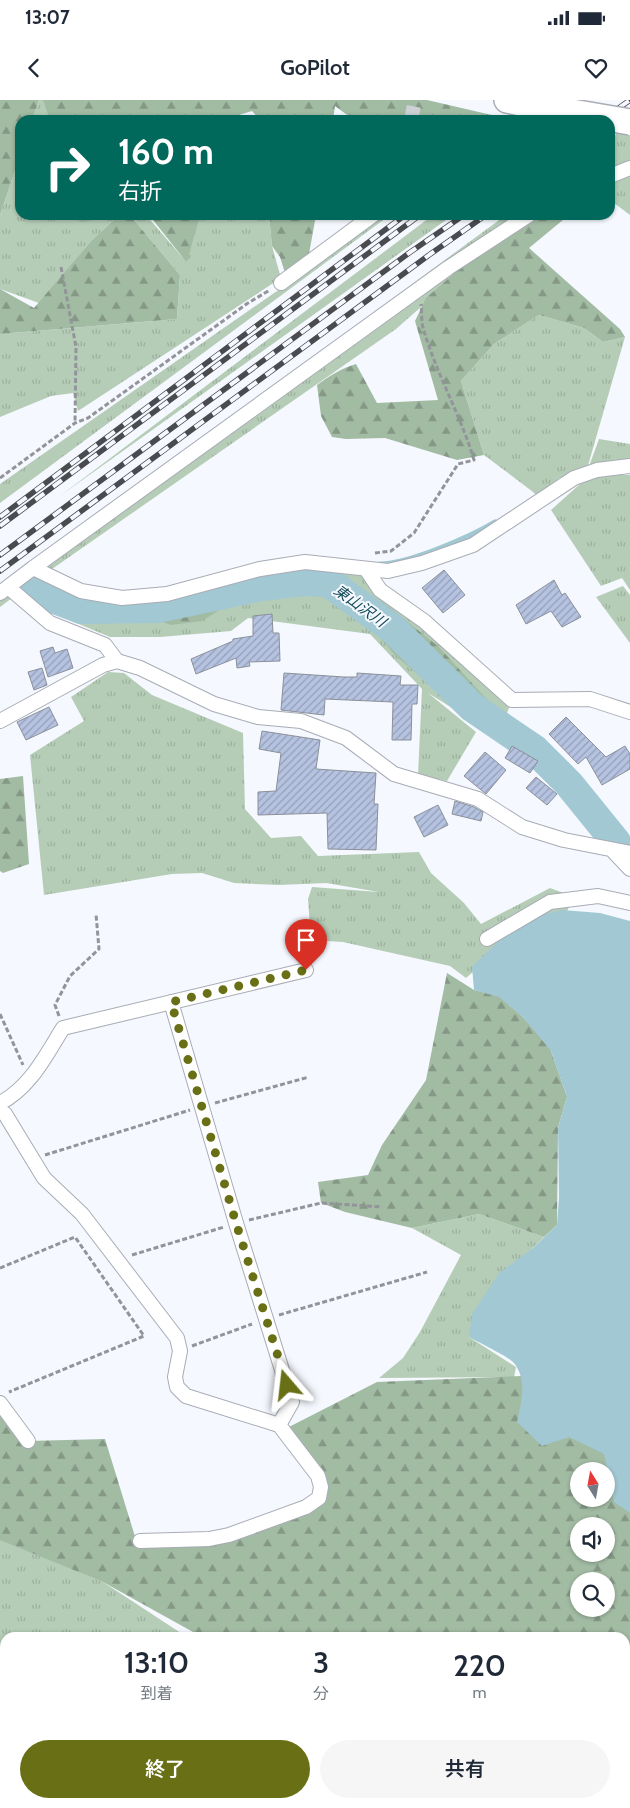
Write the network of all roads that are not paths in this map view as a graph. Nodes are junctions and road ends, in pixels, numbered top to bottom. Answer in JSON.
{"nodes":[{"id":1,"x":516,"y":102,"type":"edge"},
{"id":2,"x":590,"y":115,"type":"edge"},
{"id":3,"x":615,"y":119,"type":"edge"},
{"id":4,"x":630,"y":122,"type":"edge"},
{"id":5,"x":630,"y":168,"type":"edge"},
{"id":6,"x":615,"y":174,"type":"edge"},
{"id":7,"x":366,"y":220,"type":"edge"},
{"id":8,"x":522,"y":220,"type":"edge"},
{"id":9,"x":281,"y":284,"type":"road end"},
{"id":10,"x":630,"y":466,"type":"edge"},
{"id":11,"x":33,"y":568,"type":"junction"},
{"id":12,"x":366,"y":569,"type":"junction"},
{"id":13,"x":4,"y":590,"type":"edge"},
{"id":14,"x":117,"y":661,"type":"junction"},
{"id":15,"x":630,"y":712,"type":"edge"},
{"id":16,"x":0,"y":721,"type":"edge"},
{"id":17,"x":612,"y":850,"type":"junction"},
{"id":18,"x":630,"y":853,"type":"edge"},
{"id":19,"x":630,"y":869,"type":"edge"},
{"id":20,"x":630,"y":903,"type":"edge"},
{"id":21,"x":487,"y":939,"type":"dead end"},
{"id":22,"x":306,"y":970,"type":"dead end"},
{"id":23,"x":171,"y":1002,"type":"junction"},
{"id":24,"x":0,"y":1103,"type":"edge"},
{"id":25,"x":0,"y":1110,"type":"edge"},
{"id":26,"x":0,"y":1403,"type":"edge"},
{"id":27,"x":279,"y":1425,"type":"junction"},
{"id":28,"x":28,"y":1441,"type":"dead end"},
{"id":29,"x":140,"y":1541,"type":"dead end"}],
"edges":[{"from":1,"to":2,"type":"highway","bridge":true},
{"from":3,"to":4,"type":"highway","bridge":true},
{"from":5,"to":6,"type":"street"},
{"from":7,"to":9,"type":"street"},
{"from":8,"to":11,"type":"street"},
{"from":10,"to":12,"type":"street"},
{"from":11,"to":12,"type":"street"},
{"from":11,"to":13,"type":"street"},
{"from":12,"to":15,"type":"street"},
{"from":13,"to":14,"type":"street"},
{"from":14,"to":16,"type":"street"},
{"from":14,"to":17,"type":"street"},
{"from":17,"to":18,"type":"street"},
{"from":17,"to":19,"type":"street"},
{"from":20,"to":21,"type":"street"},
{"from":22,"to":23,"type":"street"},
{"from":23,"to":24,"type":"street"},
{"from":23,"to":27,"type":"street"},
{"from":25,"to":27,"type":"street"},
{"from":26,"to":28,"type":"street"},
{"from":27,"to":29,"type":"street"}]}
